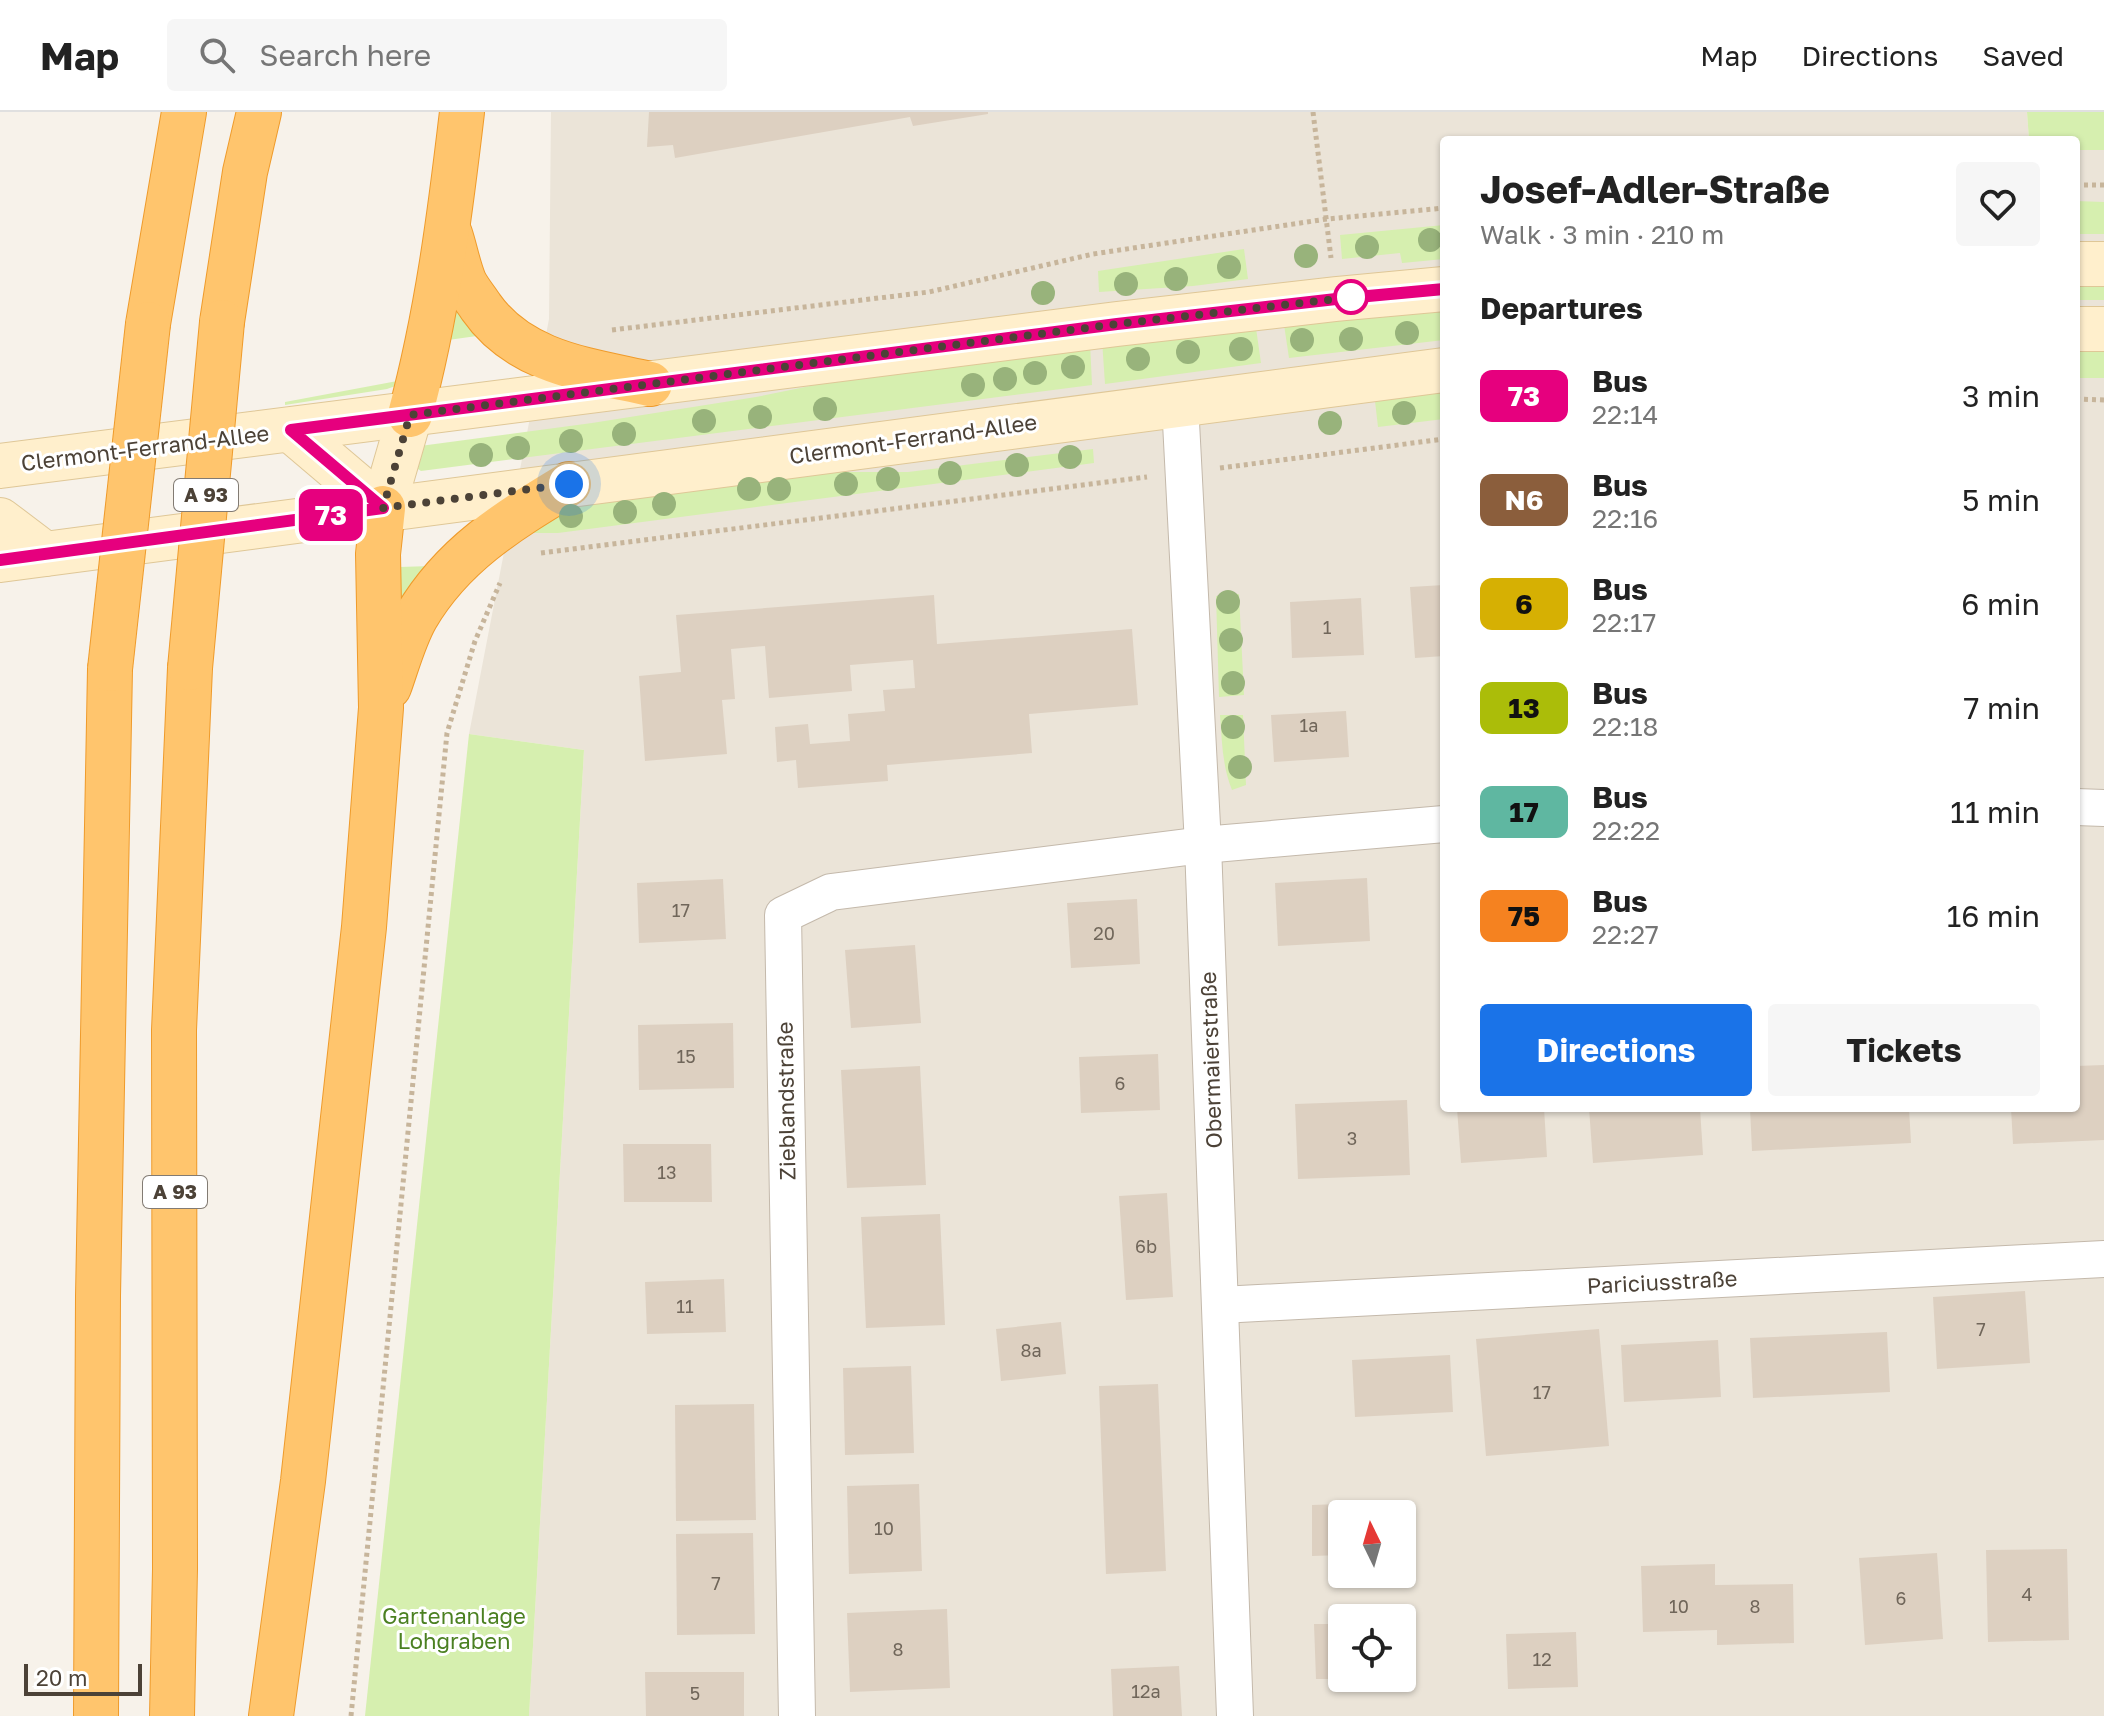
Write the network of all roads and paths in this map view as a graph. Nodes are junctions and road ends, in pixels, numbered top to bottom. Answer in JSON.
{"nodes":[{"id":1,"x":184,"y":112,"type":"edge"},
{"id":2,"x":259,"y":112,"type":"edge"},
{"id":3,"x":462,"y":112,"type":"edge"},
{"id":4,"x":1313,"y":112,"type":"edge"},
{"id":5,"x":2080,"y":185,"type":"edge"},
{"id":6,"x":2104,"y":185,"type":"edge"},
{"id":7,"x":1440,"y":208,"type":"edge"},
{"id":8,"x":1327,"y":219,"type":"junction"},
{"id":9,"x":449,"y":227,"type":"junction"},
{"id":10,"x":2080,"y":264,"type":"edge"},
{"id":11,"x":2104,"y":264,"type":"edge"},
{"id":12,"x":1440,"y":289,"type":"edge"},
{"id":13,"x":1336,"y":299,"type":"junction"},
{"id":14,"x":2080,"y":329,"type":"edge"},
{"id":15,"x":2104,"y":329,"type":"edge"},
{"id":16,"x":605,"y":331,"type":"dead end"},
{"id":17,"x":1440,"y":370,"type":"edge"},
{"id":18,"x":650,"y":384,"type":"junction"},
{"id":19,"x":2080,"y":399,"type":"edge"},
{"id":20,"x":2104,"y":400,"type":"edge"},
{"id":21,"x":1180,"y":403,"type":"junction"},
{"id":22,"x":410,"y":415,"type":"junction"},
{"id":23,"x":291,"y":430,"type":"junction"},
{"id":24,"x":1440,"y":440,"type":"edge"},
{"id":25,"x":0,"y":466,"type":"edge"},
{"id":26,"x":1185,"y":472,"type":"junction"},
{"id":27,"x":569,"y":484,"type":"junction"},
{"id":28,"x":383,"y":508,"type":"junction"},
{"id":29,"x":0,"y":520,"type":"edge"},
{"id":30,"x":45,"y":554,"type":"junction"},
{"id":31,"x":527,"y":554,"type":"dead end"},
{"id":32,"x":0,"y":560,"type":"edge"},
{"id":33,"x":506,"y":570,"type":"dead end"},
{"id":34,"x":381,"y":708,"type":"junction"},
{"id":35,"x":2080,"y":807,"type":"edge"},
{"id":36,"x":2104,"y":808,"type":"edge"},
{"id":37,"x":1440,"y":824,"type":"edge"},
{"id":38,"x":1203,"y":845,"type":"junction"},
{"id":39,"x":2104,"y":1259,"type":"edge"},
{"id":40,"x":1221,"y":1305,"type":"junction"},
{"id":41,"x":96,"y":1716,"type":"edge"},
{"id":42,"x":172,"y":1716,"type":"edge"},
{"id":43,"x":271,"y":1716,"type":"edge"},
{"id":44,"x":351,"y":1716,"type":"edge"},
{"id":45,"x":797,"y":1716,"type":"edge"},
{"id":46,"x":1235,"y":1716,"type":"edge"}],
"edges":[{"from":1,"to":41,"type":"highway","bridge":true},
{"from":2,"to":42,"type":"highway","number":"A 93","bridge":true},
{"from":3,"to":9,"type":"highway"},
{"from":4,"to":8,"type":"path"},
{"from":5,"to":6,"type":"path"},
{"from":7,"to":8,"type":"path"},
{"from":8,"to":13,"type":"path"},
{"from":8,"to":16,"type":"path"},
{"from":9,"to":18,"type":"highway"},
{"from":9,"to":22,"type":"highway"},
{"from":10,"to":11,"type":"street"},
{"from":12,"to":13,"type":"street","name":"Clermont-Ferrand-Allee"},
{"from":13,"to":18,"type":"street","name":"Clermont-Ferrand-Allee"},
{"from":14,"to":15,"type":"street"},
{"from":17,"to":21,"type":"street","name":"Clermont-Ferrand-Allee"},
{"from":18,"to":22,"type":"street","name":"Clermont-Ferrand-Allee"},
{"from":19,"to":20,"type":"path"},
{"from":21,"to":26,"type":"street","name":"Obermaierstraße"},
{"from":21,"to":27,"type":"street","name":"Clermont-Ferrand-Allee"},
{"from":22,"to":23,"type":"street","name":"Clermont-Ferrand-Allee"},
{"from":22,"to":28,"type":"street"},
{"from":23,"to":25,"type":"street","name":"Clermont-Ferrand-Allee"},
{"from":23,"to":28,"type":"street","name":"Clermont-Ferrand-Allee"},
{"from":24,"to":26,"type":"path"},
{"from":26,"to":31,"type":"path"},
{"from":26,"to":38,"type":"street","name":"Obermaierstraße"},
{"from":27,"to":28,"type":"street","name":"Clermont-Ferrand-Allee"},
{"from":27,"to":34,"type":"highway"},
{"from":28,"to":30,"type":"street","name":"Clermont-Ferrand-Allee"},
{"from":28,"to":34,"type":"highway"},
{"from":29,"to":30,"type":"street"},
{"from":30,"to":32,"type":"street","name":"Clermont-Ferrand-Allee"},
{"from":33,"to":44,"type":"path"},
{"from":34,"to":43,"type":"highway"},
{"from":35,"to":36,"type":"street"},
{"from":37,"to":38,"type":"street"},
{"from":38,"to":40,"type":"street","name":"Obermaierstraße"},
{"from":38,"to":45,"type":"street","name":"Zieblandstraße"},
{"from":39,"to":40,"type":"street","name":"Pariciusstraße"},
{"from":40,"to":46,"type":"street","name":"Obermaierstraße"}]}
